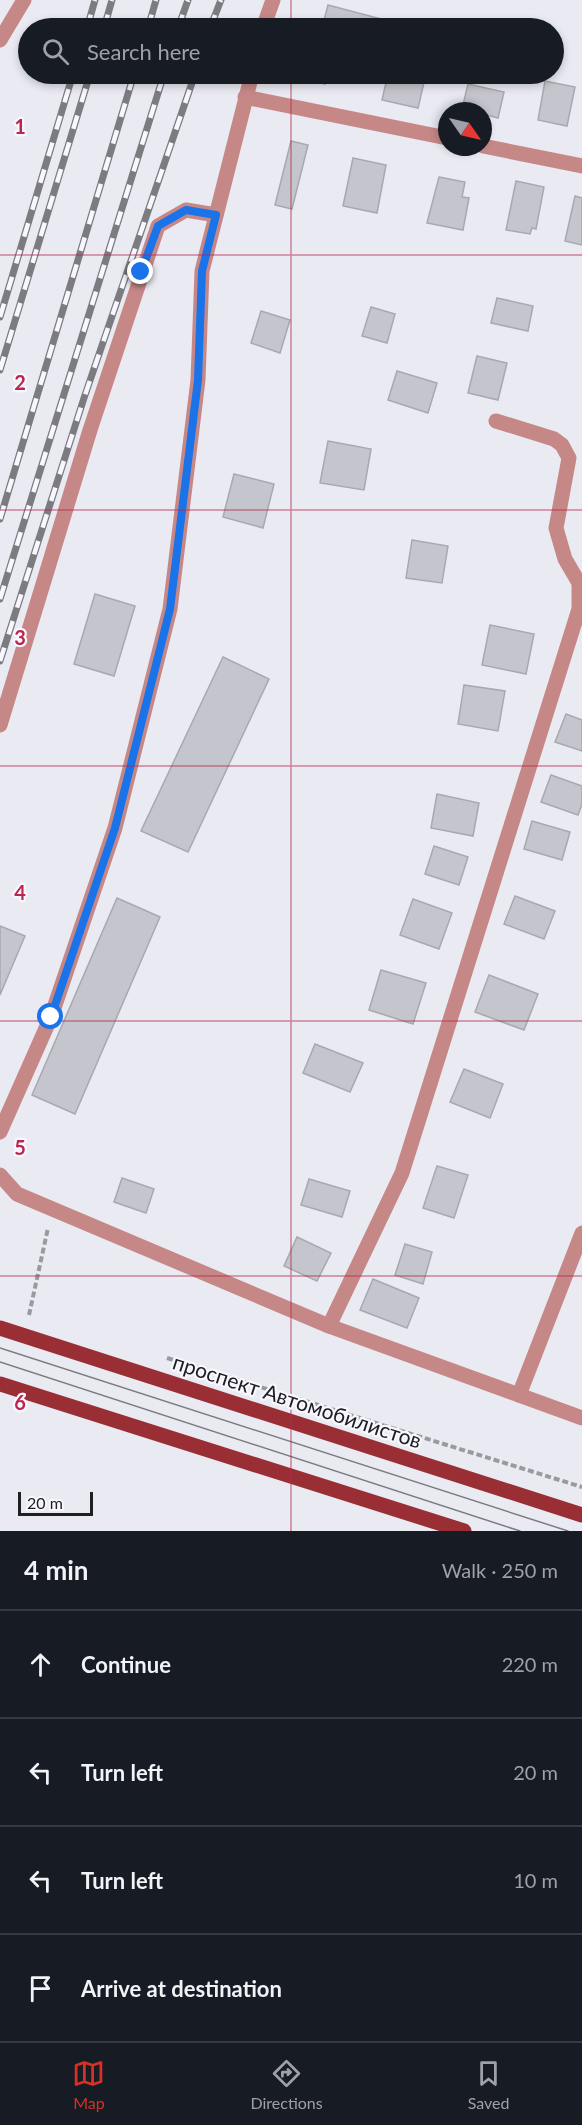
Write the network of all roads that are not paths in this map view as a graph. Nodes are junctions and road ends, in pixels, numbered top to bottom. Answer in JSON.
{"nodes":[{"id":1,"x":24,"y":0,"type":"edge"},
{"id":2,"x":273,"y":0,"type":"edge"},
{"id":3,"x":267,"y":18,"type":"edge"},
{"id":4,"x":0,"y":40,"type":"edge"},
{"id":5,"x":249,"y":84,"type":"edge"},
{"id":6,"x":245,"y":97,"type":"junction"},
{"id":7,"x":438,"y":136,"type":"edge"},
{"id":8,"x":492,"y":148,"type":"edge"},
{"id":9,"x":582,"y":166,"type":"edge"},
{"id":10,"x":216,"y":215,"type":"junction"},
{"id":11,"x":496,"y":421,"type":"dead end"},
{"id":12,"x":0,"y":725,"type":"edge"},
{"id":13,"x":0,"y":1132,"type":"edge"},
{"id":14,"x":0,"y":1175,"type":"edge"},
{"id":15,"x":582,"y":1233,"type":"edge"},
{"id":16,"x":329,"y":1326,"type":"junction"},
{"id":17,"x":0,"y":1328,"type":"edge"},
{"id":18,"x":0,"y":1384,"type":"edge"},
{"id":19,"x":519,"y":1395,"type":"junction"},
{"id":20,"x":582,"y":1418,"type":"edge"},
{"id":21,"x":582,"y":1515,"type":"edge"},
{"id":22,"x":464,"y":1531,"type":"edge"}],
"edges":[{"from":1,"to":4,"type":"street"},
{"from":2,"to":3,"type":"street"},
{"from":5,"to":6,"type":"street"},
{"from":6,"to":7,"type":"street"},
{"from":6,"to":10,"type":"street"},
{"from":8,"to":9,"type":"street"},
{"from":10,"to":12,"type":"street"},
{"from":10,"to":13,"type":"street"},
{"from":11,"to":16,"type":"street"},
{"from":14,"to":16,"type":"street"},
{"from":15,"to":19,"type":"street"},
{"from":16,"to":19,"type":"street"},
{"from":17,"to":21,"type":"main road","name":"проспект Автомобилистов"},
{"from":18,"to":22,"type":"main road"},
{"from":19,"to":20,"type":"street"}]}
